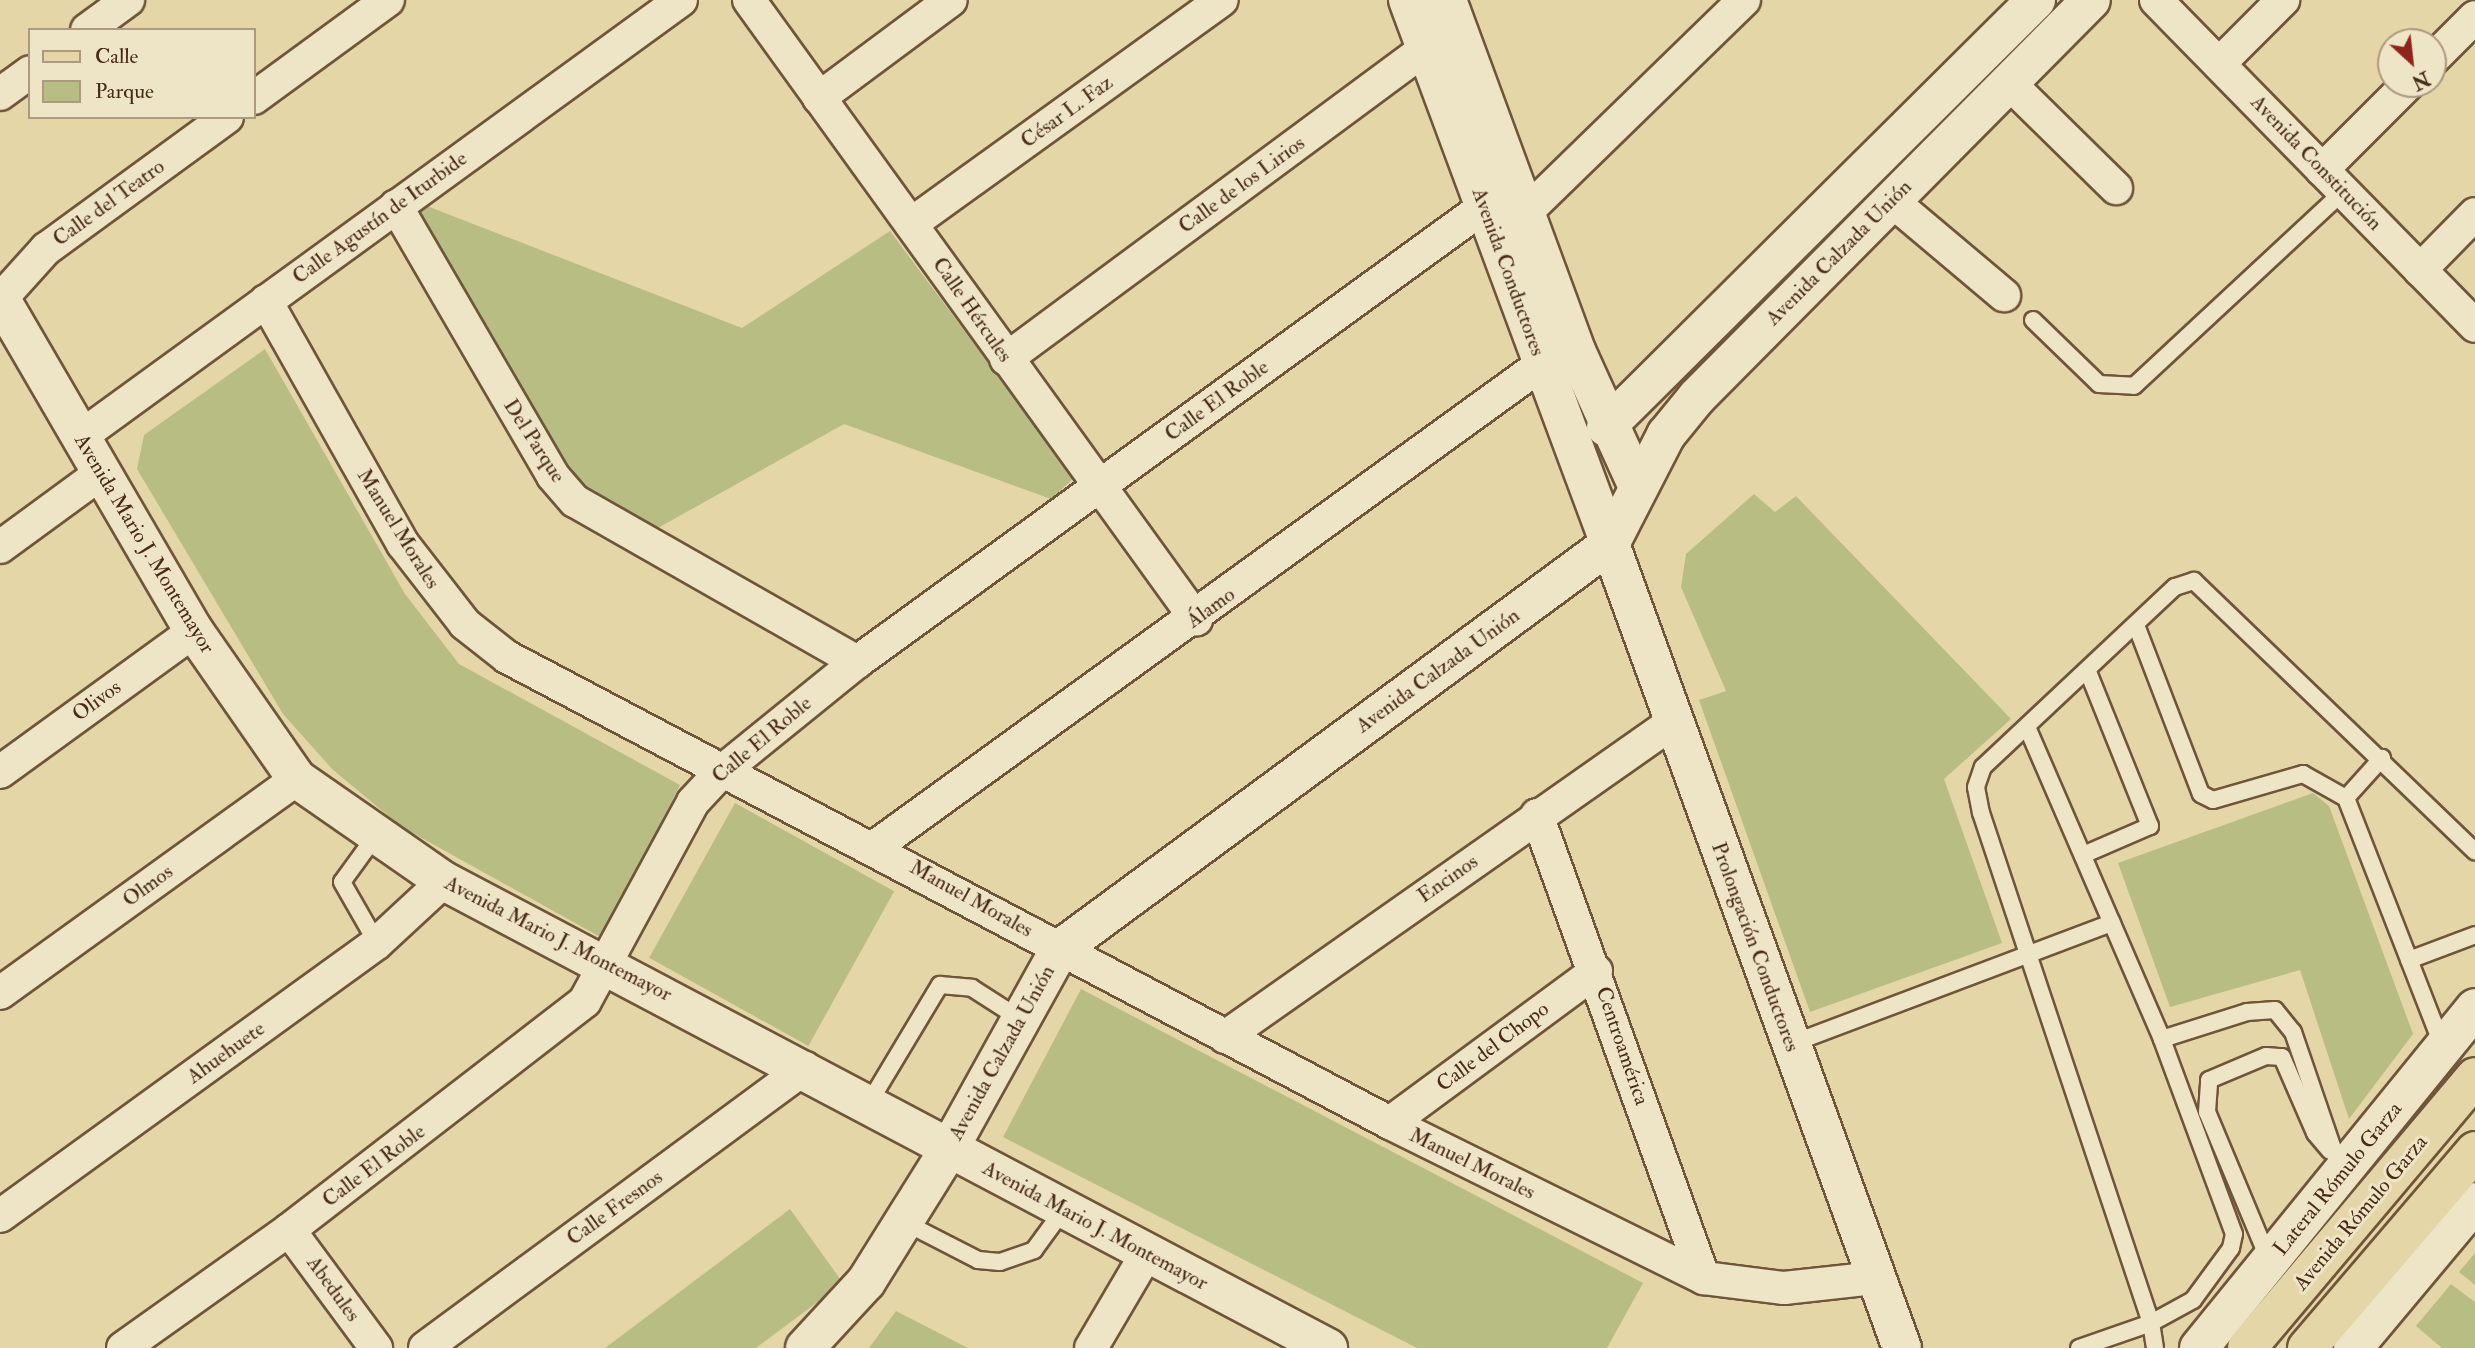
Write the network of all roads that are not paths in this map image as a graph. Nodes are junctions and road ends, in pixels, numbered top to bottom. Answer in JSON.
{"nodes":[{"id":1,"x":128,"y":0,"type":"edge"},
{"id":2,"x":388,"y":0,"type":"edge"},
{"id":3,"x":681,"y":0,"type":"edge"},
{"id":4,"x":749,"y":0,"type":"edge"},
{"id":5,"x":951,"y":0,"type":"edge"},
{"id":6,"x":1222,"y":0,"type":"edge"},
{"id":7,"x":1408,"y":0,"type":"edge"},
{"id":8,"x":1744,"y":0,"type":"edge"},
{"id":9,"x":2036,"y":0,"type":"edge"},
{"id":10,"x":2091,"y":0,"type":"edge"},
{"id":11,"x":2156,"y":0,"type":"edge"},
{"id":12,"x":2283,"y":0,"type":"edge"},
{"id":13,"x":1456,"y":5,"type":"edge"},
{"id":14,"x":2475,"y":17,"type":"edge"},
{"id":15,"x":90,"y":28,"type":"edge"},
{"id":16,"x":2447,"y":45,"type":"edge"},
{"id":17,"x":1425,"y":50,"type":"junction"},
{"id":18,"x":2219,"y":64,"type":"junction"},
{"id":19,"x":28,"y":73,"type":"edge"},
{"id":20,"x":2007,"y":81,"type":"junction"},
{"id":21,"x":0,"y":94,"type":"edge"},
{"id":22,"x":256,"y":97,"type":"edge"},
{"id":23,"x":819,"y":98,"type":"junction"},
{"id":24,"x":2397,"y":98,"type":"edge"},
{"id":25,"x":224,"y":119,"type":"edge"},
{"id":26,"x":2332,"y":181,"type":"junction"},
{"id":27,"x":2116,"y":188,"type":"dead end"},
{"id":28,"x":1891,"y":200,"type":"junction"},
{"id":29,"x":396,"y":206,"type":"junction"},
{"id":30,"x":1485,"y":206,"type":"junction"},
{"id":31,"x":1524,"y":214,"type":"junction"},
{"id":32,"x":2475,"y":214,"type":"edge"},
{"id":33,"x":911,"y":225,"type":"junction"},
{"id":34,"x":2420,"y":270,"type":"junction"},
{"id":35,"x":2004,"y":295,"type":"dead end"},
{"id":36,"x":0,"y":299,"type":"edge"},
{"id":37,"x":265,"y":301,"type":"junction"},
{"id":38,"x":2033,"y":320,"type":"dead end"},
{"id":39,"x":2475,"y":326,"type":"edge"},
{"id":40,"x":1006,"y":359,"type":"junction"},
{"id":41,"x":1542,"y":364,"type":"junction"},
{"id":42,"x":1606,"y":427,"type":"junction"},
{"id":43,"x":80,"y":437,"type":"junction"},
{"id":44,"x":101,"y":473,"type":"junction"},
{"id":45,"x":1099,"y":486,"type":"junction"},
{"id":46,"x":1638,"y":487,"type":"junction"},
{"id":47,"x":1610,"y":544,"type":"junction"},
{"id":48,"x":0,"y":547,"type":"edge"},
{"id":49,"x":1196,"y":618,"type":"junction"},
{"id":50,"x":2136,"y":625,"type":"junction"},
{"id":51,"x":194,"y":631,"type":"junction"},
{"id":52,"x":858,"y":662,"type":"junction"},
{"id":53,"x":2088,"y":672,"type":"junction"},
{"id":54,"x":1672,"y":723,"type":"junction"},
{"id":55,"x":2027,"y":727,"type":"junction"},
{"id":56,"x":2382,"y":758,"type":"junction"},
{"id":57,"x":0,"y":772,"type":"edge"},
{"id":58,"x":721,"y":772,"type":"junction"},
{"id":59,"x":297,"y":779,"type":"junction"},
{"id":60,"x":2346,"y":798,"type":"junction"},
{"id":61,"x":1537,"y":815,"type":"junction"},
{"id":62,"x":374,"y":838,"type":"junction"},
{"id":63,"x":876,"y":846,"type":"junction"},
{"id":64,"x":2475,"y":851,"type":"edge"},
{"id":65,"x":2083,"y":855,"type":"junction"},
{"id":66,"x":444,"y":881,"type":"junction"},
{"id":67,"x":2112,"y":923,"type":"junction"},
{"id":68,"x":2475,"y":935,"type":"edge"},
{"id":69,"x":377,"y":943,"type":"junction"},
{"id":70,"x":1060,"y":949,"type":"junction"},
{"id":71,"x":2027,"y":958,"type":"junction"},
{"id":72,"x":2409,"y":960,"type":"junction"},
{"id":73,"x":610,"y":965,"type":"junction"},
{"id":74,"x":1596,"y":971,"type":"junction"},
{"id":75,"x":0,"y":993,"type":"edge"},
{"id":76,"x":2475,"y":1008,"type":"edge"},
{"id":77,"x":1019,"y":1018,"type":"junction"},
{"id":78,"x":1225,"y":1037,"type":"junction"},
{"id":79,"x":2162,"y":1039,"type":"junction"},
{"id":80,"x":1791,"y":1044,"type":"junction"},
{"id":81,"x":2444,"y":1048,"type":"junction"},
{"id":82,"x":805,"y":1068,"type":"junction"},
{"id":83,"x":2475,"y":1077,"type":"edge"},
{"id":84,"x":869,"y":1103,"type":"junction"},
{"id":85,"x":1390,"y":1123,"type":"junction"},
{"id":86,"x":949,"y":1149,"type":"junction"},
{"id":87,"x":2475,"y":1151,"type":"edge"},
{"id":88,"x":2342,"y":1160,"type":"junction"},
{"id":89,"x":2475,"y":1202,"type":"edge"},
{"id":90,"x":1064,"y":1209,"type":"junction"},
{"id":91,"x":0,"y":1216,"type":"edge"},
{"id":92,"x":904,"y":1222,"type":"junction"},
{"id":93,"x":289,"y":1230,"type":"junction"},
{"id":94,"x":1147,"y":1253,"type":"junction"},
{"id":95,"x":2270,"y":1263,"type":"junction"},
{"id":96,"x":1704,"y":1278,"type":"junction"},
{"id":97,"x":1876,"y":1278,"type":"junction"},
{"id":98,"x":2151,"y":1322,"type":"junction"},
{"id":99,"x":2214,"y":1330,"type":"edge"},
{"id":100,"x":123,"y":1348,"type":"edge"},
{"id":101,"x":376,"y":1348,"type":"edge"},
{"id":102,"x":425,"y":1348,"type":"edge"},
{"id":103,"x":805,"y":1348,"type":"edge"},
{"id":104,"x":1091,"y":1348,"type":"edge"},
{"id":105,"x":1328,"y":1348,"type":"edge"},
{"id":106,"x":1902,"y":1348,"type":"edge"},
{"id":107,"x":2079,"y":1348,"type":"edge"},
{"id":108,"x":2155,"y":1348,"type":"edge"},
{"id":109,"x":2307,"y":1348,"type":"edge"},
{"id":110,"x":2353,"y":1348,"type":"edge"}],
"edges":[{"from":1,"to":15,"type":"street"},
{"from":2,"to":22,"type":"street"},
{"from":3,"to":29,"type":"street","name":"Calle Agustín de Iturbide"},
{"from":4,"to":23,"type":"street","name":"Calle Hércules"},
{"from":5,"to":23,"type":"street"},
{"from":6,"to":33,"type":"street","name":"César L. Faz"},
{"from":7,"to":17,"type":"main road","name":"Avenida Conductores"},
{"from":8,"to":31,"type":"street"},
{"from":9,"to":42,"type":"main road","name":"Avenida Calzada Unión"},
{"from":10,"to":20,"type":"main road","name":"Avenida Calzada Unión"},
{"from":11,"to":18,"type":"street","name":"Avenida Constitución"},
{"from":12,"to":18,"type":"street"},
{"from":13,"to":17,"type":"street","name":"Calle de los Lirios"},
{"from":13,"to":31,"type":"main road","name":"Avenida Conductores"},
{"from":14,"to":16,"type":"street"},
{"from":17,"to":30,"type":"main road","name":"Avenida Conductores"},
{"from":17,"to":40,"type":"street","name":"Calle de los Lirios"},
{"from":18,"to":26,"type":"street","name":"Avenida Constitución"},
{"from":19,"to":21,"type":"street"},
{"from":20,"to":27,"type":"street"},
{"from":20,"to":28,"type":"main road","name":"Avenida Calzada Unión"},
{"from":23,"to":33,"type":"street","name":"Calle Hércules"},
{"from":24,"to":26,"type":"street"},
{"from":25,"to":36,"type":"street","name":"Calle del Teatro"},
{"from":26,"to":34,"type":"street","name":"Avenida Constitución"},
{"from":26,"to":38,"type":"lane"},
{"from":28,"to":35,"type":"street"},
{"from":28,"to":46,"type":"main road","name":"Avenida Calzada Unión"},
{"from":29,"to":37,"type":"street","name":"Calle Agustín de Iturbide"},
{"from":29,"to":52,"type":"street","name":"Del Parque"},
{"from":30,"to":41,"type":"main road","name":"Avenida Conductores"},
{"from":30,"to":45,"type":"street","name":"Calle El Roble"},
{"from":31,"to":42,"type":"main road","name":"Avenida Conductores"},
{"from":32,"to":34,"type":"street"},
{"from":33,"to":40,"type":"street","name":"Calle Hércules"},
{"from":34,"to":39,"type":"street","name":"Avenida Constitución"},
{"from":36,"to":43,"type":"main road","name":"Avenida Mario J. Montemayor"},
{"from":37,"to":43,"type":"street","name":"Calle Agustín de Iturbide"},
{"from":37,"to":58,"type":"street","name":"Manuel Morales"},
{"from":40,"to":45,"type":"street","name":"Calle Hércules"},
{"from":41,"to":47,"type":"main road","name":"Avenida Conductores"},
{"from":41,"to":49,"type":"street","name":"Álamo"},
{"from":42,"to":46,"type":"main road","name":"Avenida Conductores"},
{"from":43,"to":44,"type":"main road","name":"Avenida Mario J. Montemayor"},
{"from":44,"to":48,"type":"street"},
{"from":44,"to":51,"type":"main road","name":"Avenida Mario J. Montemayor"},
{"from":45,"to":49,"type":"street","name":"Calle Hércules"},
{"from":45,"to":52,"type":"street","name":"Calle El Roble"},
{"from":46,"to":47,"type":"main road","name":"Avenida Calzada Unión"},
{"from":47,"to":54,"type":"main road","name":"Prolongación Conductores"},
{"from":47,"to":70,"type":"main road","name":"Avenida Calzada Unión"},
{"from":49,"to":63,"type":"street","name":"Álamo"},
{"from":50,"to":53,"type":"lane"},
{"from":50,"to":56,"type":"lane"},
{"from":50,"to":60,"type":"lane"},
{"from":51,"to":57,"type":"street","name":"Olivos"},
{"from":51,"to":59,"type":"main road","name":"Avenida Mario J. Montemayor"},
{"from":52,"to":58,"type":"street","name":"Calle El Roble"},
{"from":53,"to":55,"type":"lane"},
{"from":53,"to":65,"type":"lane"},
{"from":54,"to":61,"type":"street","name":"Encinos"},
{"from":54,"to":80,"type":"main road","name":"Prolongación Conductores"},
{"from":55,"to":65,"type":"lane"},
{"from":55,"to":71,"type":"lane"},
{"from":56,"to":60,"type":"lane"},
{"from":56,"to":64,"type":"lane"},
{"from":58,"to":63,"type":"street","name":"Manuel Morales"},
{"from":58,"to":73,"type":"street","name":"Calle El Roble"},
{"from":59,"to":62,"type":"main road","name":"Avenida Mario J. Montemayor"},
{"from":59,"to":75,"type":"street","name":"Olmos"},
{"from":60,"to":72,"type":"lane"},
{"from":61,"to":74,"type":"street","name":"Centroamérica"},
{"from":61,"to":78,"type":"street","name":"Encinos"},
{"from":62,"to":66,"type":"main road","name":"Avenida Mario J. Montemayor"},
{"from":62,"to":69,"type":"lane"},
{"from":63,"to":70,"type":"street","name":"Manuel Morales"},
{"from":65,"to":67,"type":"lane"},
{"from":66,"to":69,"type":"street","name":"Ahuehuete"},
{"from":66,"to":73,"type":"main road","name":"Avenida Mario J. Montemayor"},
{"from":67,"to":71,"type":"lane"},
{"from":67,"to":79,"type":"lane"},
{"from":68,"to":72,"type":"lane"},
{"from":69,"to":91,"type":"street","name":"Ahuehuete"},
{"from":70,"to":77,"type":"main road","name":"Avenida Calzada Unión"},
{"from":70,"to":78,"type":"street","name":"Manuel Morales"},
{"from":71,"to":80,"type":"lane"},
{"from":71,"to":98,"type":"lane"},
{"from":72,"to":81,"type":"lane"},
{"from":73,"to":82,"type":"main road","name":"Avenida Mario J. Montemayor"},
{"from":73,"to":93,"type":"street","name":"Calle El Roble"},
{"from":74,"to":85,"type":"street","name":"Calle del Chopo"},
{"from":74,"to":96,"type":"street","name":"Centroamérica"},
{"from":76,"to":81,"type":"main road","name":"Lateral Rómulo Garza"},
{"from":77,"to":84,"type":"lane"},
{"from":77,"to":86,"type":"main road","name":"Avenida Calzada Unión"},
{"from":78,"to":85,"type":"street","name":"Manuel Morales"},
{"from":79,"to":88,"type":"lane"},
{"from":79,"to":99,"type":"lane"},
{"from":80,"to":97,"type":"main road","name":"Prolongación Conductores"},
{"from":81,"to":88,"type":"main road","name":"Lateral Rómulo Garza"},
{"from":82,"to":84,"type":"main road","name":"Avenida Mario J. Montemayor"},
{"from":82,"to":102,"type":"street","name":"Calle Fresnos"},
{"from":83,"to":99,"type":"main road","name":"Avenida Rómulo Garza"},
{"from":84,"to":86,"type":"main road","name":"Avenida Mario J. Montemayor"},
{"from":85,"to":96,"type":"street","name":"Manuel Morales"},
{"from":86,"to":90,"type":"main road","name":"Avenida Mario J. Montemayor"},
{"from":86,"to":92,"type":"main road","name":"Avenida Calzada Unión"},
{"from":87,"to":109,"type":"main road"},
{"from":88,"to":95,"type":"main road","name":"Lateral Rómulo Garza"},
{"from":88,"to":95,"type":"lane"},
{"from":89,"to":110,"type":"main road"},
{"from":90,"to":92,"type":"lane"},
{"from":90,"to":94,"type":"main road","name":"Avenida Mario J. Montemayor"},
{"from":92,"to":103,"type":"main road","name":"Avenida Calzada Unión"},
{"from":93,"to":100,"type":"street","name":"Calle El Roble"},
{"from":93,"to":101,"type":"street","name":"Abedules"},
{"from":94,"to":104,"type":"street"},
{"from":94,"to":105,"type":"main road","name":"Avenida Mario J. Montemayor"},
{"from":95,"to":99,"type":"main road","name":"Lateral Rómulo Garza"},
{"from":96,"to":97,"type":"street","name":"Manuel Morales"},
{"from":97,"to":106,"type":"main road","name":"Prolongación Conductores"},
{"from":98,"to":99,"type":"lane"},
{"from":98,"to":107,"type":"lane"},
{"from":98,"to":108,"type":"lane"}]}
